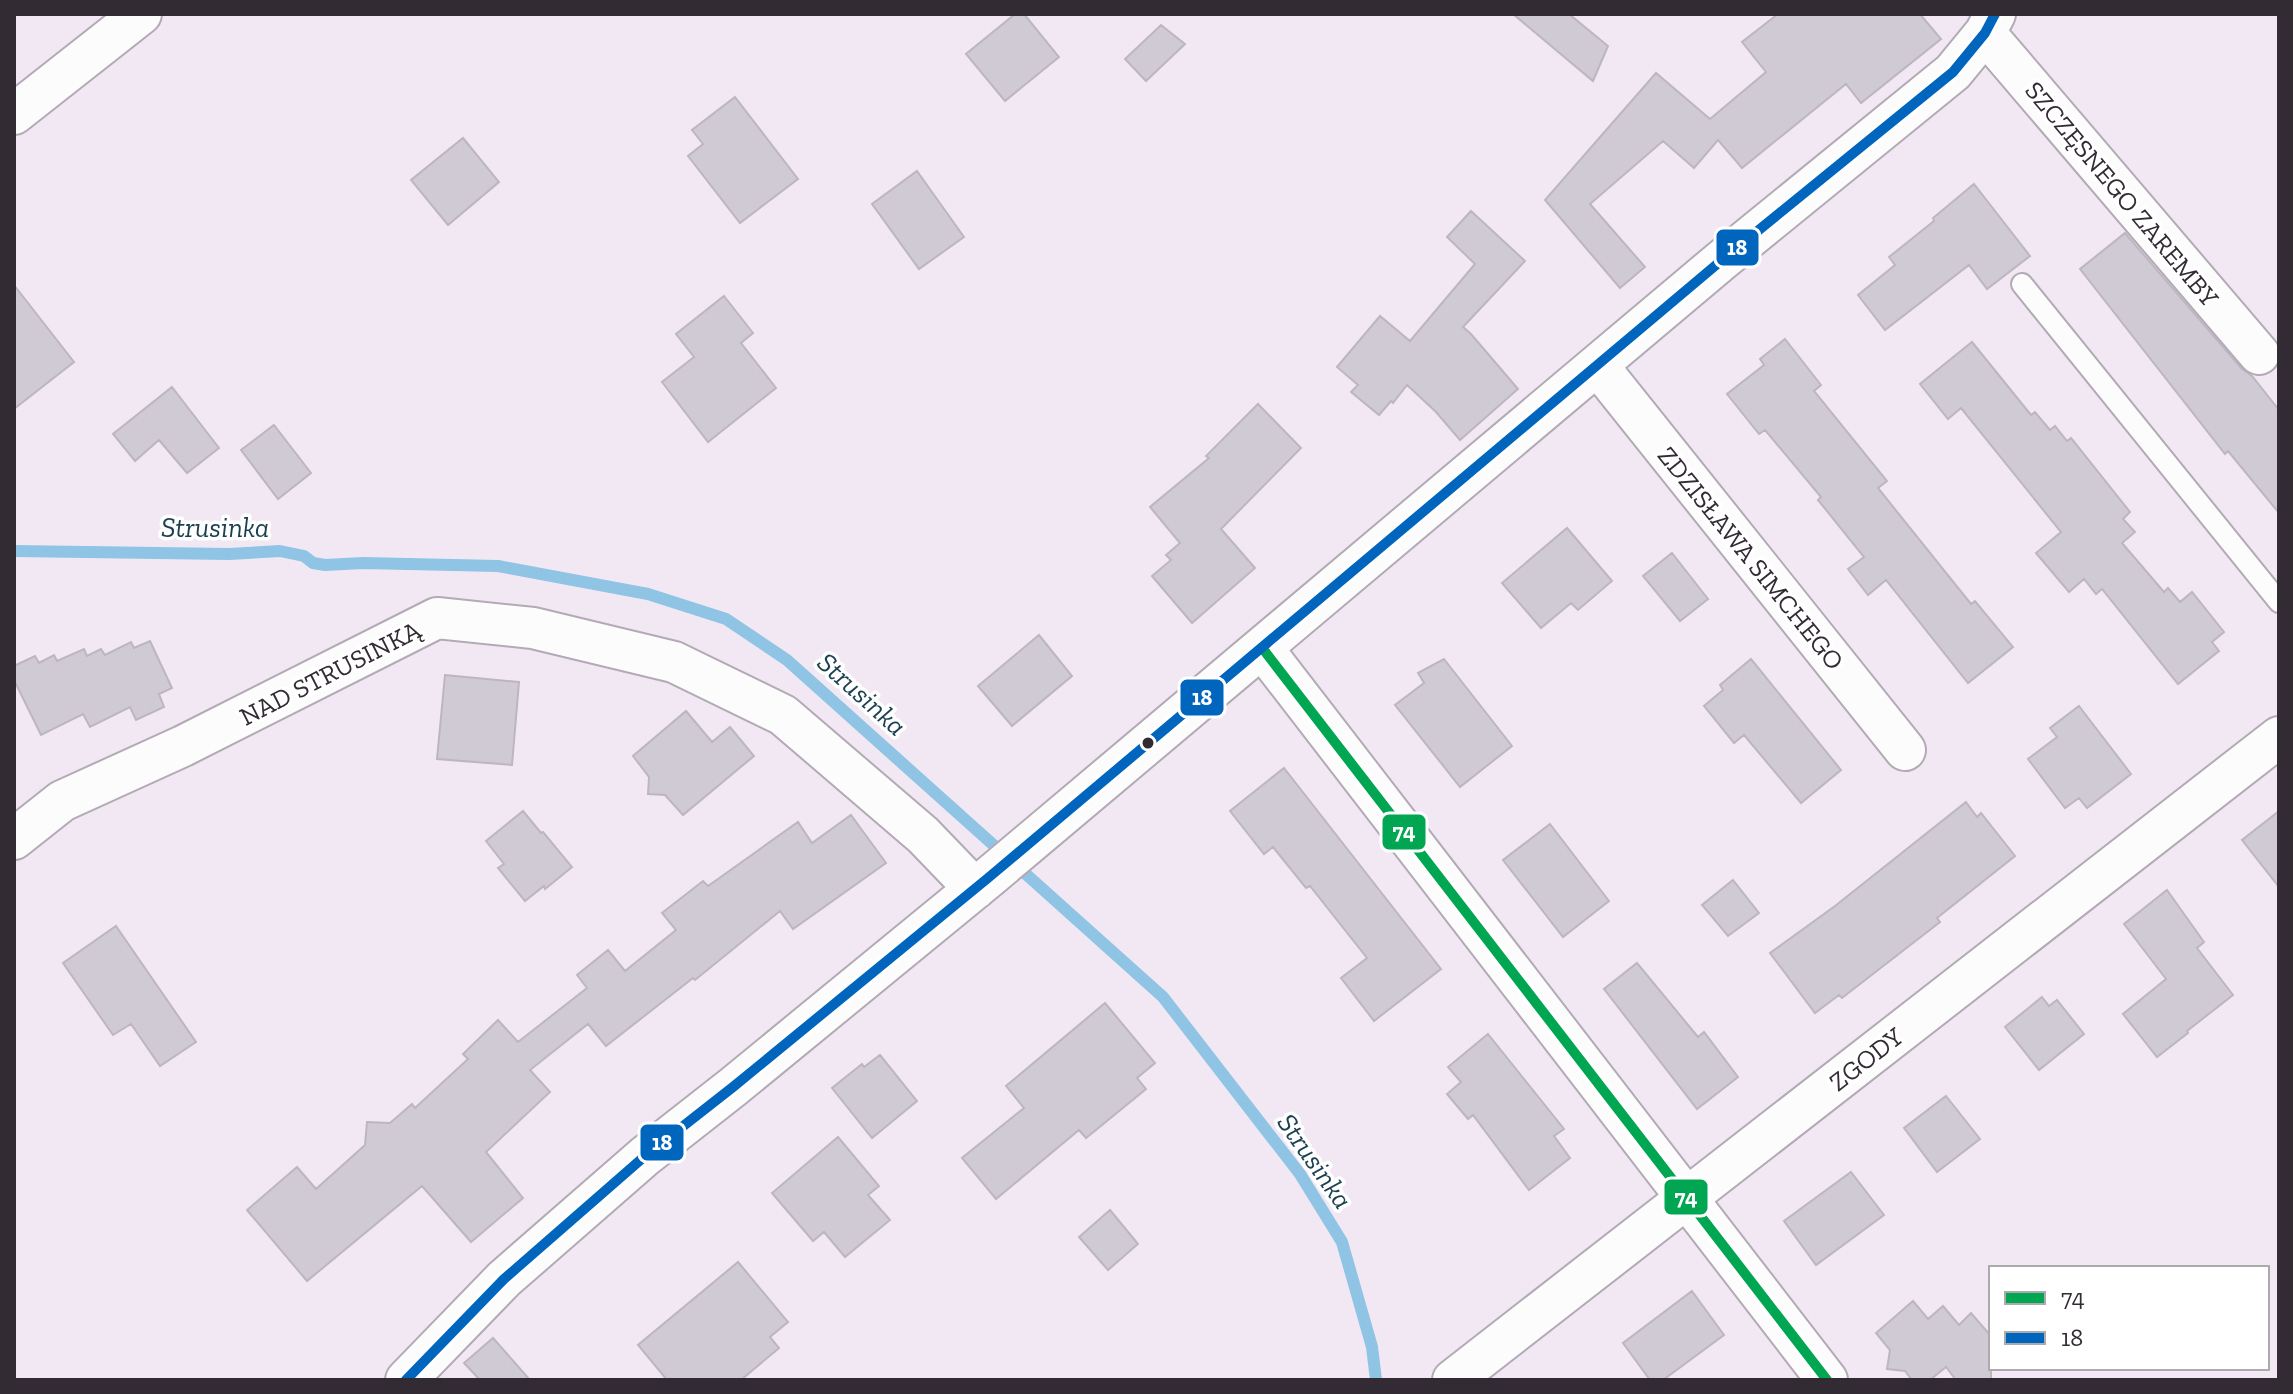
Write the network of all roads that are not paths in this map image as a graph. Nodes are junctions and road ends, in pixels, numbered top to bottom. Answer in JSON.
{"nodes":[{"id":1,"x":141,"y":14,"type":"edge"},
{"id":2,"x":1990,"y":24,"type":"edge"},
{"id":3,"x":14,"y":114,"type":"edge"},
{"id":4,"x":2022,"y":284,"type":"dead end"},
{"id":5,"x":2259,"y":354,"type":"dead end"},
{"id":6,"x":1598,"y":366,"type":"junction"},
{"id":7,"x":2279,"y":602,"type":"edge"},
{"id":8,"x":1263,"y":649,"type":"junction"},
{"id":9,"x":2279,"y":737,"type":"edge"},
{"id":10,"x":1905,"y":750,"type":"dead end"},
{"id":11,"x":14,"y":839,"type":"edge"},
{"id":12,"x":982,"y":884,"type":"junction"},
{"id":13,"x":1687,"y":1200,"type":"junction"},
{"id":14,"x":406,"y":1380,"type":"edge"},
{"id":15,"x":1453,"y":1380,"type":"edge"},
{"id":16,"x":1827,"y":1380,"type":"edge"}],
"edges":[{"from":1,"to":3,"type":"street"},
{"from":2,"to":5,"type":"street","name":"SZCZĘSNEGO ZAREMBY"},
{"from":2,"to":6,"type":"street"},
{"from":4,"to":7,"type":"lane"},
{"from":6,"to":8,"type":"street"},
{"from":6,"to":10,"type":"street","name":"ZDZISŁAWA SIMCHEGO"},
{"from":8,"to":12,"type":"street"},
{"from":8,"to":13,"type":"street"},
{"from":9,"to":13,"type":"street","name":"ZGODY"},
{"from":11,"to":12,"type":"street","name":"NAD STRUSINKĄ"},
{"from":12,"to":14,"type":"street"},
{"from":13,"to":15,"type":"street","name":"ZGODY"},
{"from":13,"to":16,"type":"street"}]}
